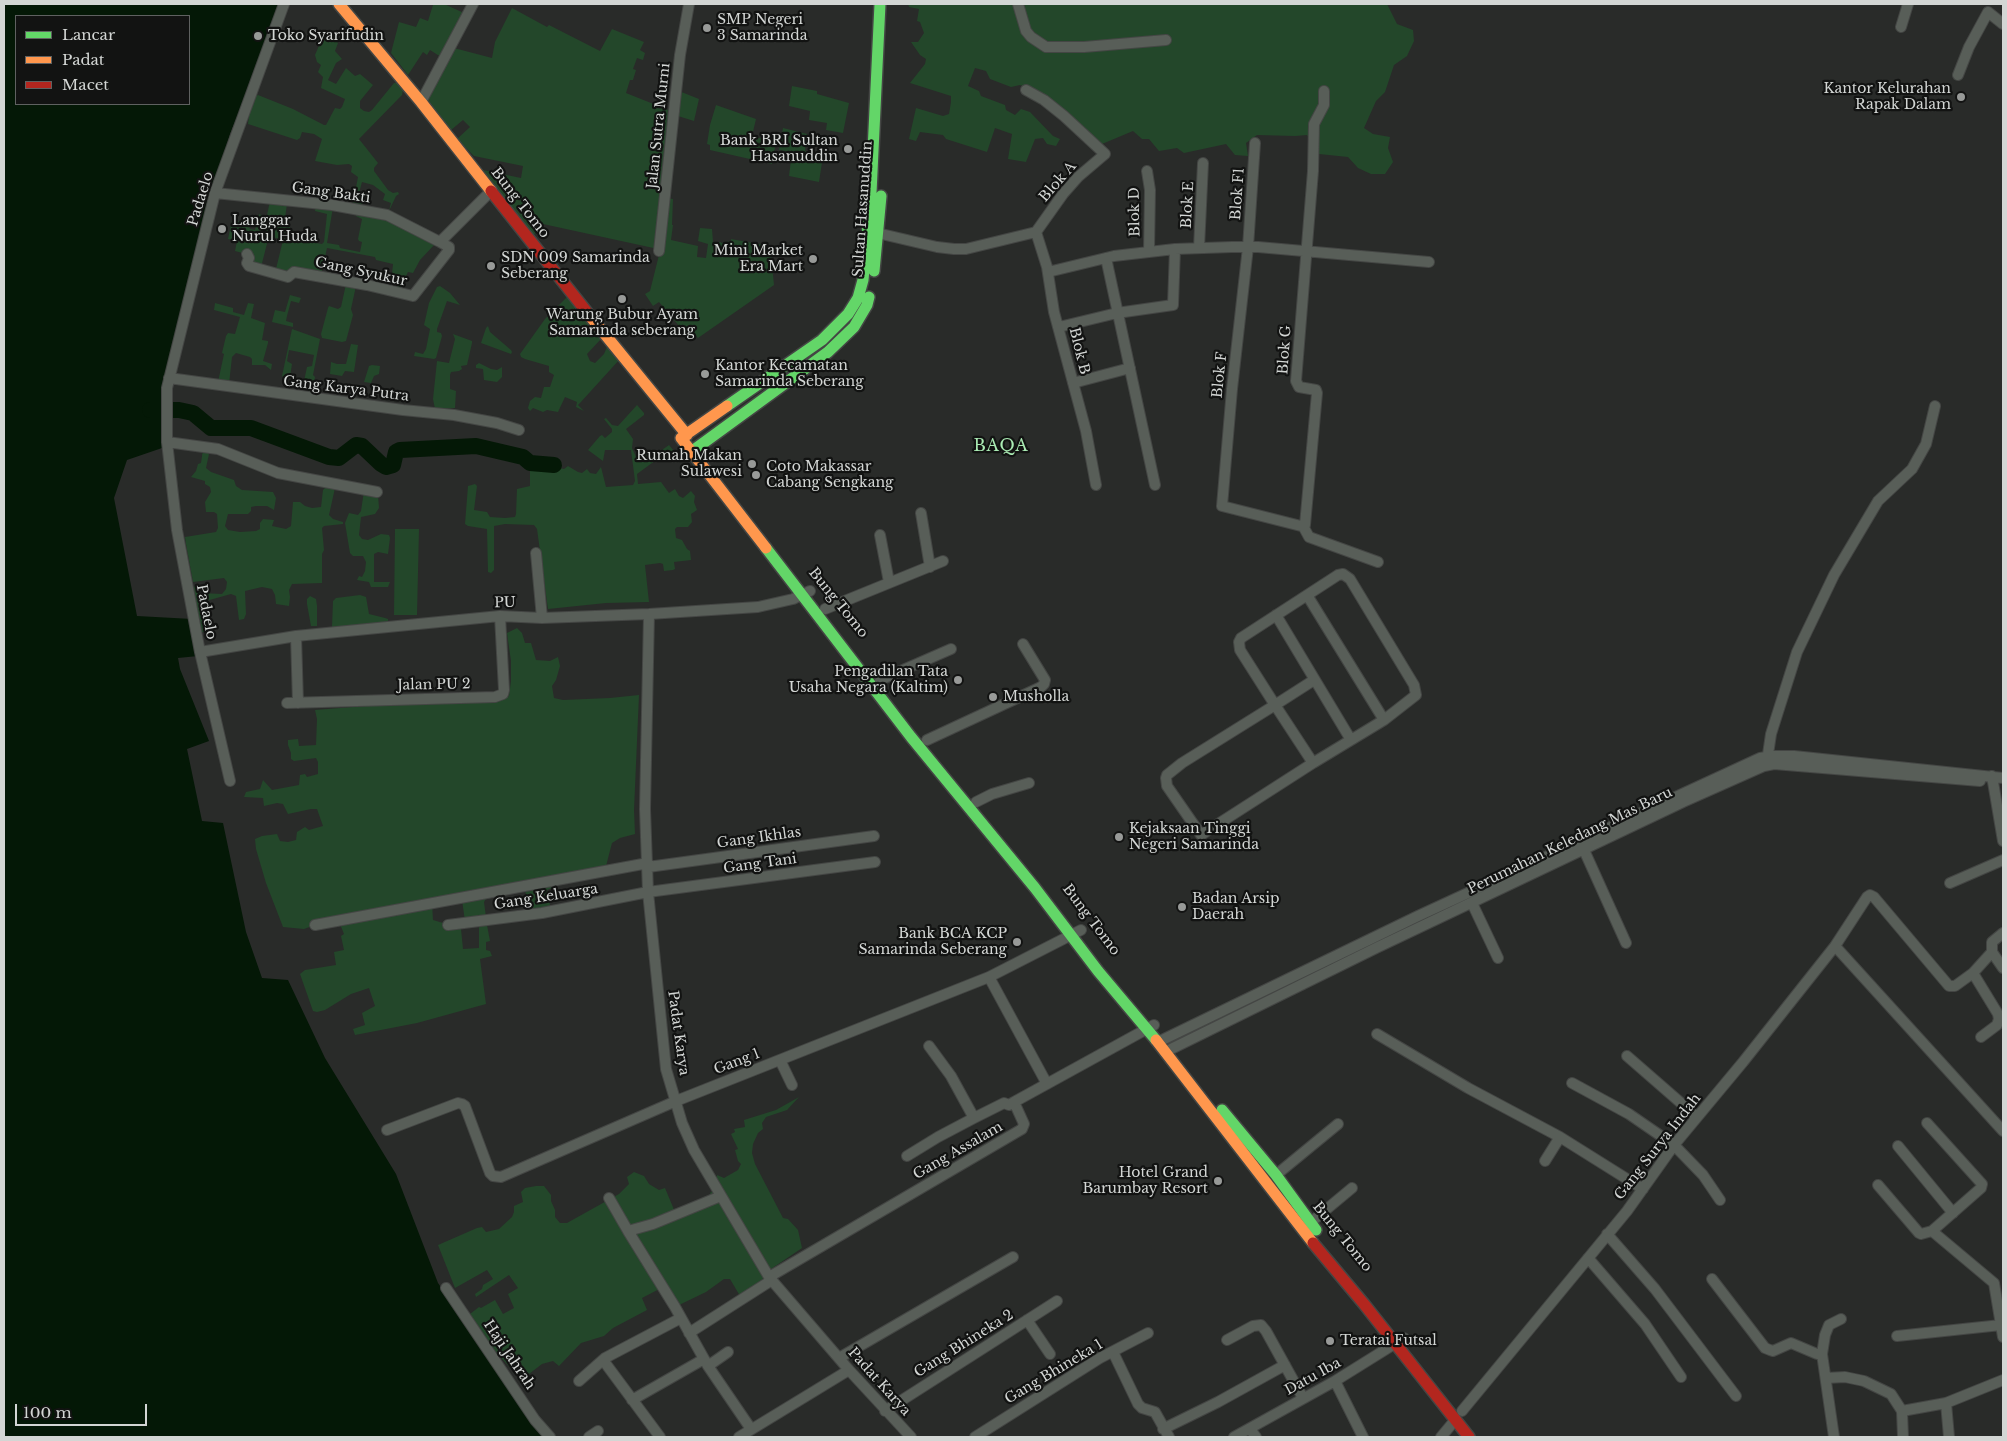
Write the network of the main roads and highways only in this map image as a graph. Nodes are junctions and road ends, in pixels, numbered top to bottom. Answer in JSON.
{"nodes":[{"id":1,"x":339,"y":4,"type":"edge"},
{"id":2,"x":880,"y":4,"type":"edge"},
{"id":3,"x":890,"y":4,"type":"edge"},
{"id":4,"x":787,"y":365,"type":"junction"},
{"id":5,"x":795,"y":377,"type":"junction"},
{"id":6,"x":711,"y":417,"type":"junction"},
{"id":7,"x":719,"y":430,"type":"junction"},
{"id":8,"x":684,"y":437,"type":"junction"},
{"id":9,"x":694,"y":450,"type":"junction"},
{"id":10,"x":806,"y":593,"type":"junction"},
{"id":11,"x":944,"y":769,"type":"junction"},
{"id":12,"x":1076,"y":932,"type":"junction"},
{"id":13,"x":1165,"y":1045,"type":"junction"},
{"id":14,"x":1253,"y":1147,"type":"junction"},
{"id":15,"x":1243,"y":1154,"type":"junction"},
{"id":16,"x":1284,"y":1186,"type":"junction"},
{"id":17,"x":1274,"y":1194,"type":"junction"},
{"id":18,"x":1368,"y":1300,"type":"junction"},
{"id":19,"x":1459,"y":1415,"type":"junction"},
{"id":20,"x":1469,"y":1437,"type":"edge"},
{"id":21,"x":1481,"y":1437,"type":"edge"}],
"edges":[{"from":1,"to":8,"type":"main road","name":"Bung Tomo"},
{"from":2,"to":4,"type":"main road","name":"Sultan Hasanuddin"},
{"from":3,"to":5,"type":"main road","name":"Sultan Hasanuddin"},
{"from":4,"to":5,"type":"main road"},
{"from":4,"to":6,"type":"main road","name":"Sultan Hasanuddin"},
{"from":5,"to":7,"type":"main road","name":"Sultan Hasanuddin"},
{"from":6,"to":7,"type":"main road"},
{"from":6,"to":8,"type":"main road","name":"Sultan Hasanuddin"},
{"from":7,"to":9,"type":"main road","name":"Sultan Hasanuddin"},
{"from":8,"to":9,"type":"main road","name":"Bung Tomo"},
{"from":9,"to":10,"type":"main road","name":"Bung Tomo"},
{"from":10,"to":11,"type":"main road","name":"Bung Tomo"},
{"from":10,"to":11,"type":"main road","name":"Bung Tomo"},
{"from":11,"to":12,"type":"main road","name":"Bung Tomo"},
{"from":11,"to":12,"type":"main road","name":"Bung Tomo"},
{"from":12,"to":13,"type":"main road","name":"Bung Tomo"},
{"from":13,"to":14,"type":"main road","name":"Bung Tomo"},
{"from":13,"to":15,"type":"main road","name":"Bung Tomo"},
{"from":14,"to":15,"type":"main road"},
{"from":14,"to":16,"type":"main road","name":"Bung Tomo"},
{"from":15,"to":17,"type":"main road","name":"Bung Tomo"},
{"from":16,"to":17,"type":"main road"},
{"from":16,"to":18,"type":"main road","name":"Bung Tomo"},
{"from":17,"to":18,"type":"main road","name":"Bung Tomo"},
{"from":18,"to":19,"type":"main road","name":"Bung Tomo"},
{"from":19,"to":20,"type":"main road","name":"Bung Tomo"},
{"from":19,"to":21,"type":"main road","name":"Bung Tomo"}]}
